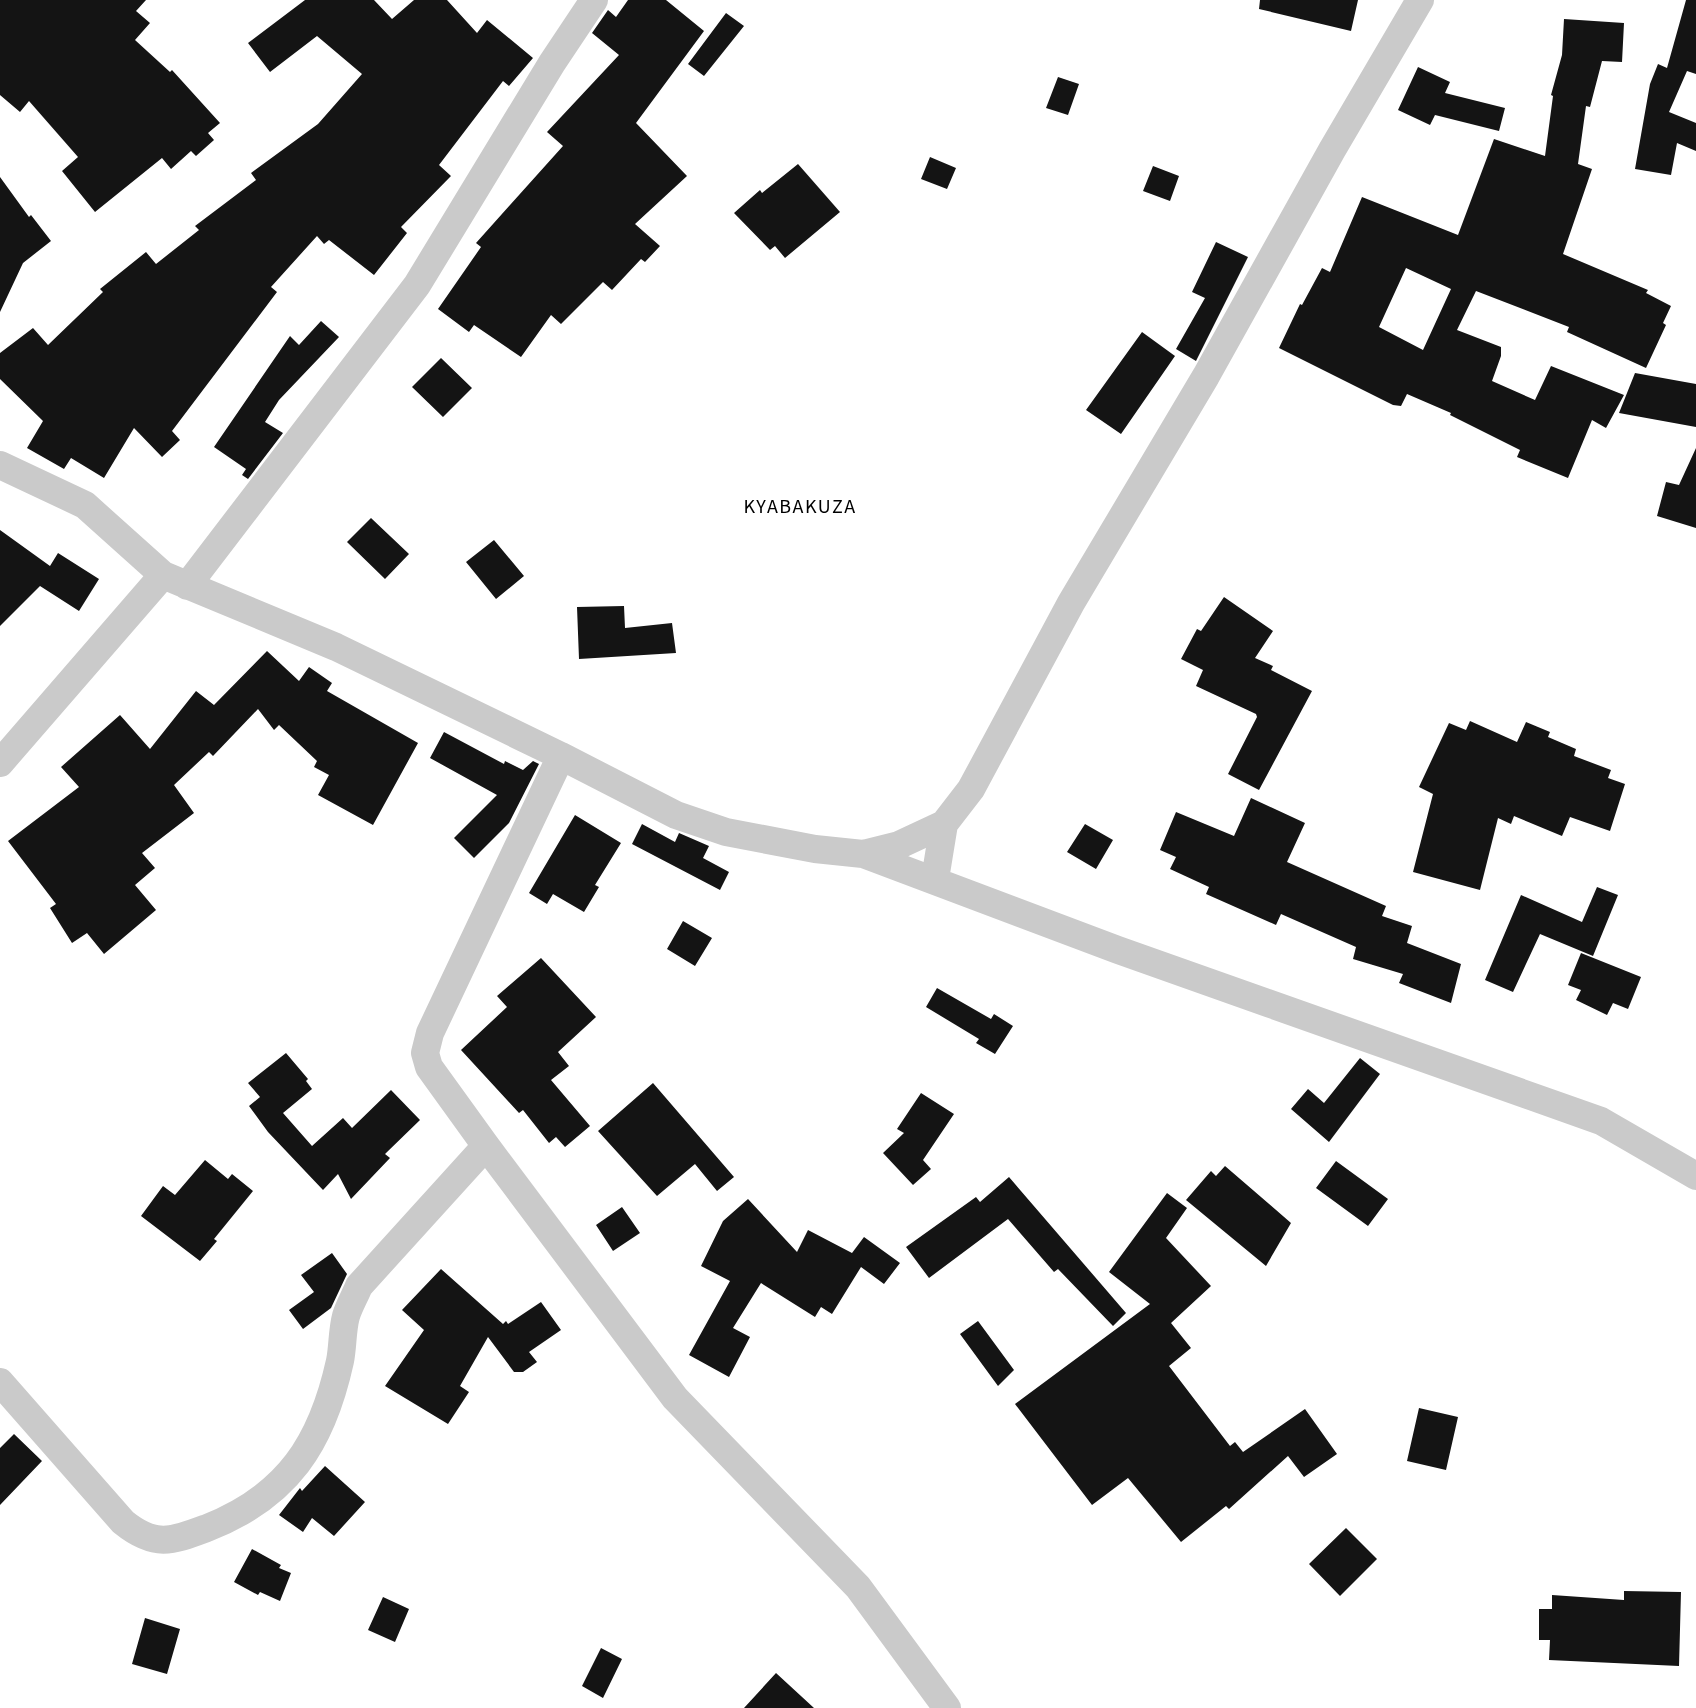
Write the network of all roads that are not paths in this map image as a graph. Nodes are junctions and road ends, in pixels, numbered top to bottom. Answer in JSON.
{"nodes":[{"id":1,"x":594,"y":0,"type":"edge"},
{"id":2,"x":1420,"y":0,"type":"edge"},
{"id":3,"x":0,"y":465,"type":"edge"},
{"id":4,"x":175,"y":580,"type":"junction"},
{"id":5,"x":561,"y":756,"type":"junction"},
{"id":6,"x":0,"y":763,"type":"edge"},
{"id":7,"x":944,"y":824,"type":"junction"},
{"id":8,"x":863,"y":854,"type":"junction"},
{"id":9,"x":935,"y":879,"type":"junction"},
{"id":10,"x":486,"y":1146,"type":"junction"},
{"id":11,"x":1696,"y":1176,"type":"edge"},
{"id":12,"x":0,"y":1382,"type":"edge"},
{"id":13,"x":947,"y":1708,"type":"edge"}],
"edges":[{"from":1,"to":4,"type":"street"},
{"from":2,"to":7,"type":"street"},
{"from":3,"to":4,"type":"street"},
{"from":4,"to":5,"type":"street"},
{"from":4,"to":6,"type":"street"},
{"from":5,"to":8,"type":"street"},
{"from":5,"to":10,"type":"street"},
{"from":7,"to":8,"type":"street"},
{"from":7,"to":9,"type":"street"},
{"from":8,"to":9,"type":"street"},
{"from":9,"to":11,"type":"street"},
{"from":10,"to":12,"type":"street"},
{"from":10,"to":13,"type":"street"}]}
